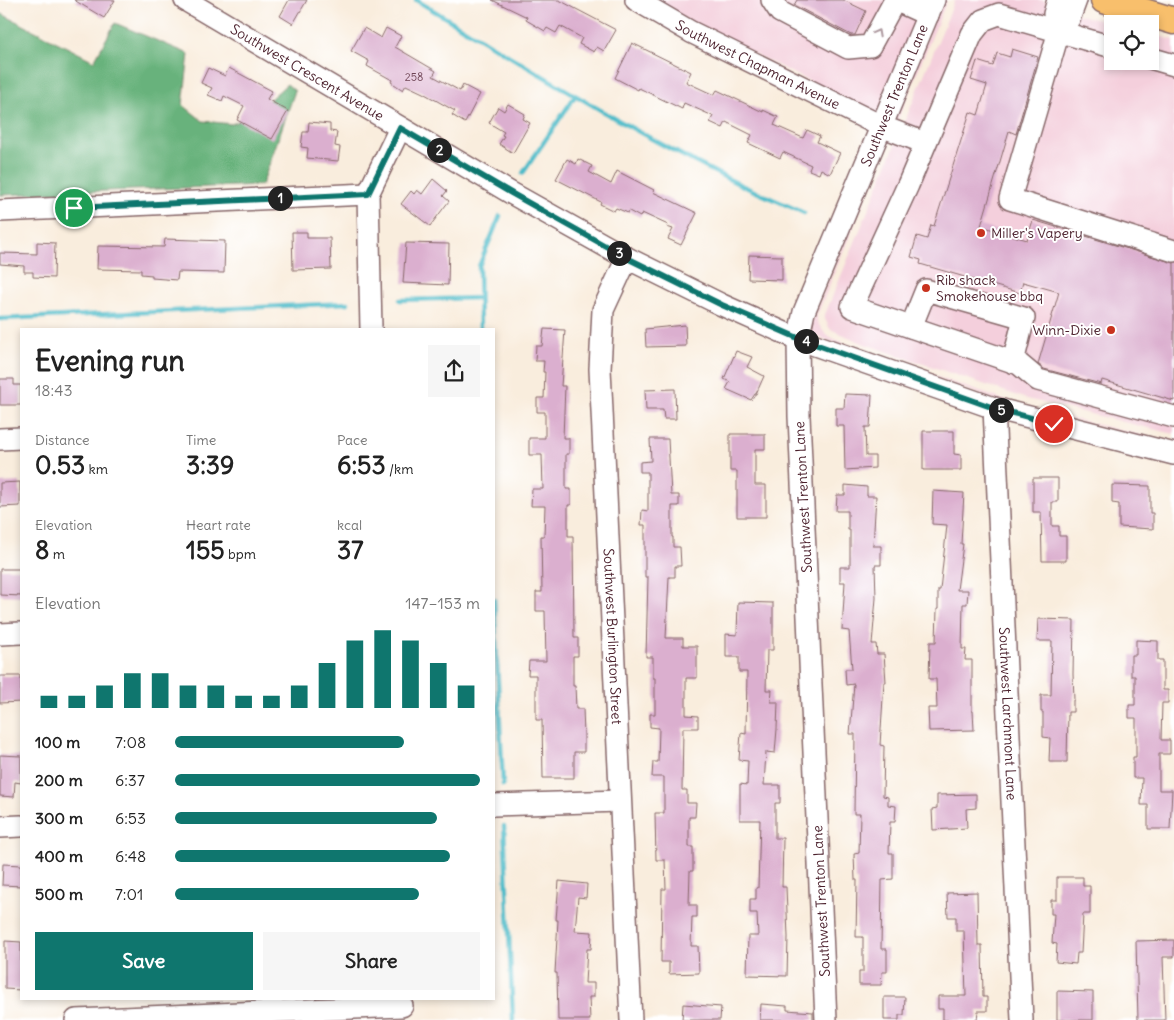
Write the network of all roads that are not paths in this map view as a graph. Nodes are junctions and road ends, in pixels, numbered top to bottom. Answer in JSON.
{"nodes":[{"id":1,"x":185,"y":0,"type":"edge"},
{"id":2,"x":636,"y":0,"type":"edge"},
{"id":3,"x":772,"y":0,"type":"edge"},
{"id":4,"x":895,"y":0,"type":"edge"},
{"id":5,"x":1058,"y":0,"type":"edge"},
{"id":6,"x":1076,"y":0,"type":"edge"},
{"id":7,"x":1104,"y":0,"type":"edge"},
{"id":8,"x":931,"y":7,"type":"edge"},
{"id":9,"x":1174,"y":21,"type":"edge"},
{"id":10,"x":1059,"y":31,"type":"junction"},
{"id":11,"x":1104,"y":45,"type":"edge"},
{"id":12,"x":1159,"y":61,"type":"edge"},
{"id":13,"x":1174,"y":65,"type":"edge"},
{"id":14,"x":881,"y":126,"type":"junction"},
{"id":15,"x":400,"y":128,"type":"junction"},
{"id":16,"x":925,"y":143,"type":"junction"},
{"id":17,"x":368,"y":194,"type":"junction"},
{"id":18,"x":0,"y":211,"type":"edge"},
{"id":19,"x":1174,"y":251,"type":"edge"},
{"id":20,"x":627,"y":258,"type":"junction"},
{"id":21,"x":911,"y":327,"type":"junction"},
{"id":22,"x":371,"y":328,"type":"edge"},
{"id":23,"x":798,"y":338,"type":"junction"},
{"id":24,"x":1014,"y":362,"type":"junction"},
{"id":25,"x":994,"y":408,"type":"junction"},
{"id":26,"x":1174,"y":417,"type":"edge"},
{"id":27,"x":20,"y":438,"type":"edge"},
{"id":28,"x":0,"y":439,"type":"edge"},
{"id":29,"x":1174,"y":454,"type":"edge"},
{"id":30,"x":20,"y":633,"type":"edge"},
{"id":31,"x":0,"y":634,"type":"edge"},
{"id":32,"x":620,"y":801,"type":"junction"},
{"id":33,"x":495,"y":805,"type":"edge"},
{"id":34,"x":20,"y":826,"type":"edge"},
{"id":35,"x":0,"y":828,"type":"edge"},
{"id":36,"x":402,"y":1008,"type":"edge"},
{"id":37,"x":76,"y":1020,"type":"edge"},
{"id":38,"x":631,"y":1020,"type":"edge"},
{"id":39,"x":826,"y":1020,"type":"edge"},
{"id":40,"x":1022,"y":1020,"type":"edge"}],
"edges":[{"from":1,"to":15,"type":"street","name":"Southwest Crescent Avenue"},
{"from":2,"to":14,"type":"street","name":"Southwest Chapman Avenue"},
{"from":3,"to":4,"type":"street","one_way":true},
{"from":4,"to":8,"type":"street"},
{"from":5,"to":10,"type":"street"},
{"from":6,"to":10,"type":"street"},
{"from":7,"to":9,"type":"main road"},
{"from":8,"to":14,"type":"street","name":"Southwest Trenton Lane"},
{"from":10,"to":11,"type":"street"},
{"from":10,"to":16,"type":"street"},
{"from":10,"to":19,"type":"street"},
{"from":12,"to":13,"type":"street"},
{"from":14,"to":16,"type":"street","name":"Southwest Chapman Avenue"},
{"from":14,"to":23,"type":"street","name":"Southwest Trenton Lane"},
{"from":15,"to":17,"type":"street"},
{"from":15,"to":20,"type":"street","name":"Southwest Crescent Avenue"},
{"from":16,"to":21,"type":"street"},
{"from":17,"to":18,"type":"street"},
{"from":17,"to":22,"type":"street"},
{"from":20,"to":23,"type":"street","name":"Southwest Crescent Avenue"},
{"from":20,"to":32,"type":"street","name":"Southwest Burlington Street"},
{"from":21,"to":24,"type":"street"},
{"from":21,"to":24,"type":"street"},
{"from":23,"to":25,"type":"street","name":"Southwest Crescent Avenue"},
{"from":23,"to":39,"type":"street","name":"Southwest Trenton Lane"},
{"from":24,"to":26,"type":"street"},
{"from":25,"to":29,"type":"street","name":"Southwest Crescent Avenue"},
{"from":25,"to":40,"type":"street","name":"Southwest Larchmont Lane"},
{"from":27,"to":28,"type":"street"},
{"from":30,"to":31,"type":"street"},
{"from":32,"to":33,"type":"street"},
{"from":32,"to":38,"type":"street","name":"Southwest Burlington Street"},
{"from":34,"to":35,"type":"street"},
{"from":36,"to":37,"type":"street"}]}
